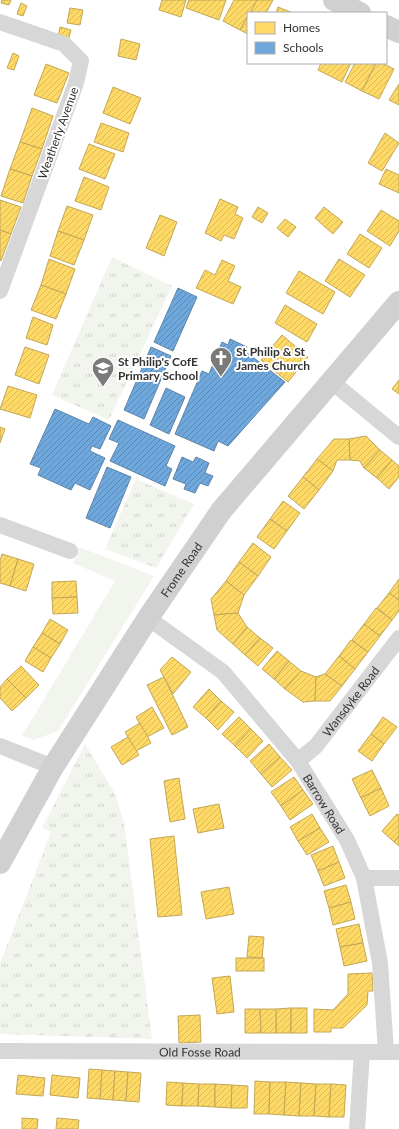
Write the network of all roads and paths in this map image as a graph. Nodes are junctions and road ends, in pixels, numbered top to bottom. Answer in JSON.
{"nodes":[{"id":1,"x":334,"y":0,"type":"edge"},
{"id":2,"x":358,"y":12,"type":"edge"},
{"id":3,"x":0,"y":22,"type":"edge"},
{"id":4,"x":387,"y":26,"type":"edge"},
{"id":5,"x":399,"y":32,"type":"edge"},
{"id":6,"x":0,"y":291,"type":"edge"},
{"id":7,"x":399,"y":302,"type":"edge"},
{"id":8,"x":332,"y":382,"type":"junction"},
{"id":9,"x":399,"y":437,"type":"edge"},
{"id":10,"x":0,"y":525,"type":"edge"},
{"id":11,"x":70,"y":551,"type":"dead end"},
{"id":12,"x":148,"y":618,"type":"junction"},
{"id":13,"x":399,"y":638,"type":"edge"},
{"id":14,"x":0,"y":746,"type":"edge"},
{"id":15,"x":298,"y":761,"type":"junction"},
{"id":16,"x":53,"y":767,"type":"junction"},
{"id":17,"x":0,"y":863,"type":"edge"},
{"id":18,"x":364,"y":878,"type":"junction"},
{"id":19,"x":399,"y":878,"type":"edge"},
{"id":20,"x":0,"y":1051,"type":"edge"},
{"id":21,"x":362,"y":1052,"type":"junction"},
{"id":22,"x":392,"y":1052,"type":"edge"},
{"id":23,"x":357,"y":1129,"type":"edge"}],
"edges":[{"from":1,"to":2,"type":"street"},
{"from":3,"to":6,"type":"street","name":"Weatherly Avenue"},
{"from":4,"to":5,"type":"street"},
{"from":7,"to":8,"type":"street","name":"Frome Road"},
{"from":8,"to":9,"type":"street"},
{"from":8,"to":12,"type":"street","name":"Frome Road"},
{"from":10,"to":11,"type":"street"},
{"from":12,"to":15,"type":"street","name":"Barrow Road"},
{"from":12,"to":16,"type":"street","name":"Frome Road"},
{"from":13,"to":15,"type":"street","name":"Wansdyke Road"},
{"from":14,"to":16,"type":"street"},
{"from":15,"to":18,"type":"street","name":"Barrow Road"},
{"from":16,"to":17,"type":"street","name":"Frome Road"},
{"from":18,"to":19,"type":"street"},
{"from":18,"to":22,"type":"street","name":"Barrow Road"},
{"from":20,"to":21,"type":"street","name":"Old Fosse Road"},
{"from":21,"to":22,"type":"street","name":"Old Fosse Road"},
{"from":21,"to":23,"type":"street"}]}
